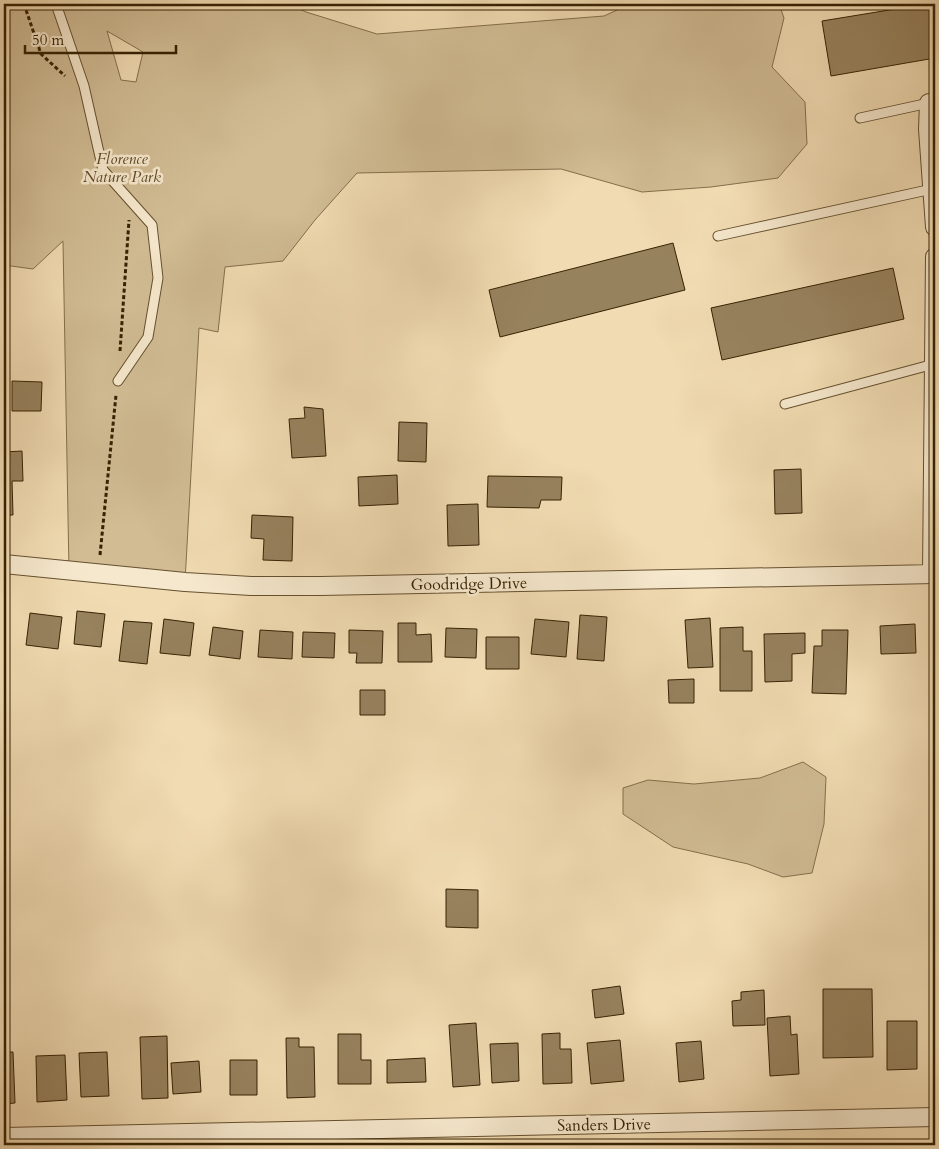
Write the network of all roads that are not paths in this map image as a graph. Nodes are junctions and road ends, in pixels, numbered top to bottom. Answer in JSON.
{"nodes":[{"id":1,"x":56,"y":4,"type":"edge"},
{"id":2,"x":932,"y":103,"type":"edge"},
{"id":3,"x":860,"y":118,"type":"dead end"},
{"id":4,"x":932,"y":188,"type":"junction"},
{"id":5,"x":935,"y":226,"type":"edge"},
{"id":6,"x":718,"y":236,"type":"dead end"},
{"id":7,"x":935,"y":256,"type":"edge"},
{"id":8,"x":934,"y":364,"type":"junction"},
{"id":9,"x":118,"y":381,"type":"road end"},
{"id":10,"x":785,"y":404,"type":"dead end"},
{"id":11,"x":4,"y":564,"type":"edge"},
{"id":12,"x":933,"y":574,"type":"edge"},
{"id":13,"x":935,"y":1117,"type":"edge"},
{"id":14,"x":4,"y":1137,"type":"edge"}],
"edges":[{"from":1,"to":9,"type":"lane"},
{"from":2,"to":3,"type":"lane"},
{"from":2,"to":4,"type":"street"},
{"from":4,"to":5,"type":"street"},
{"from":4,"to":6,"type":"lane"},
{"from":7,"to":8,"type":"street"},
{"from":8,"to":10,"type":"lane"},
{"from":8,"to":12,"type":"street"},
{"from":11,"to":12,"type":"street","name":"Goodridge Drive"},
{"from":13,"to":14,"type":"street","name":"Sanders Drive"}]}
